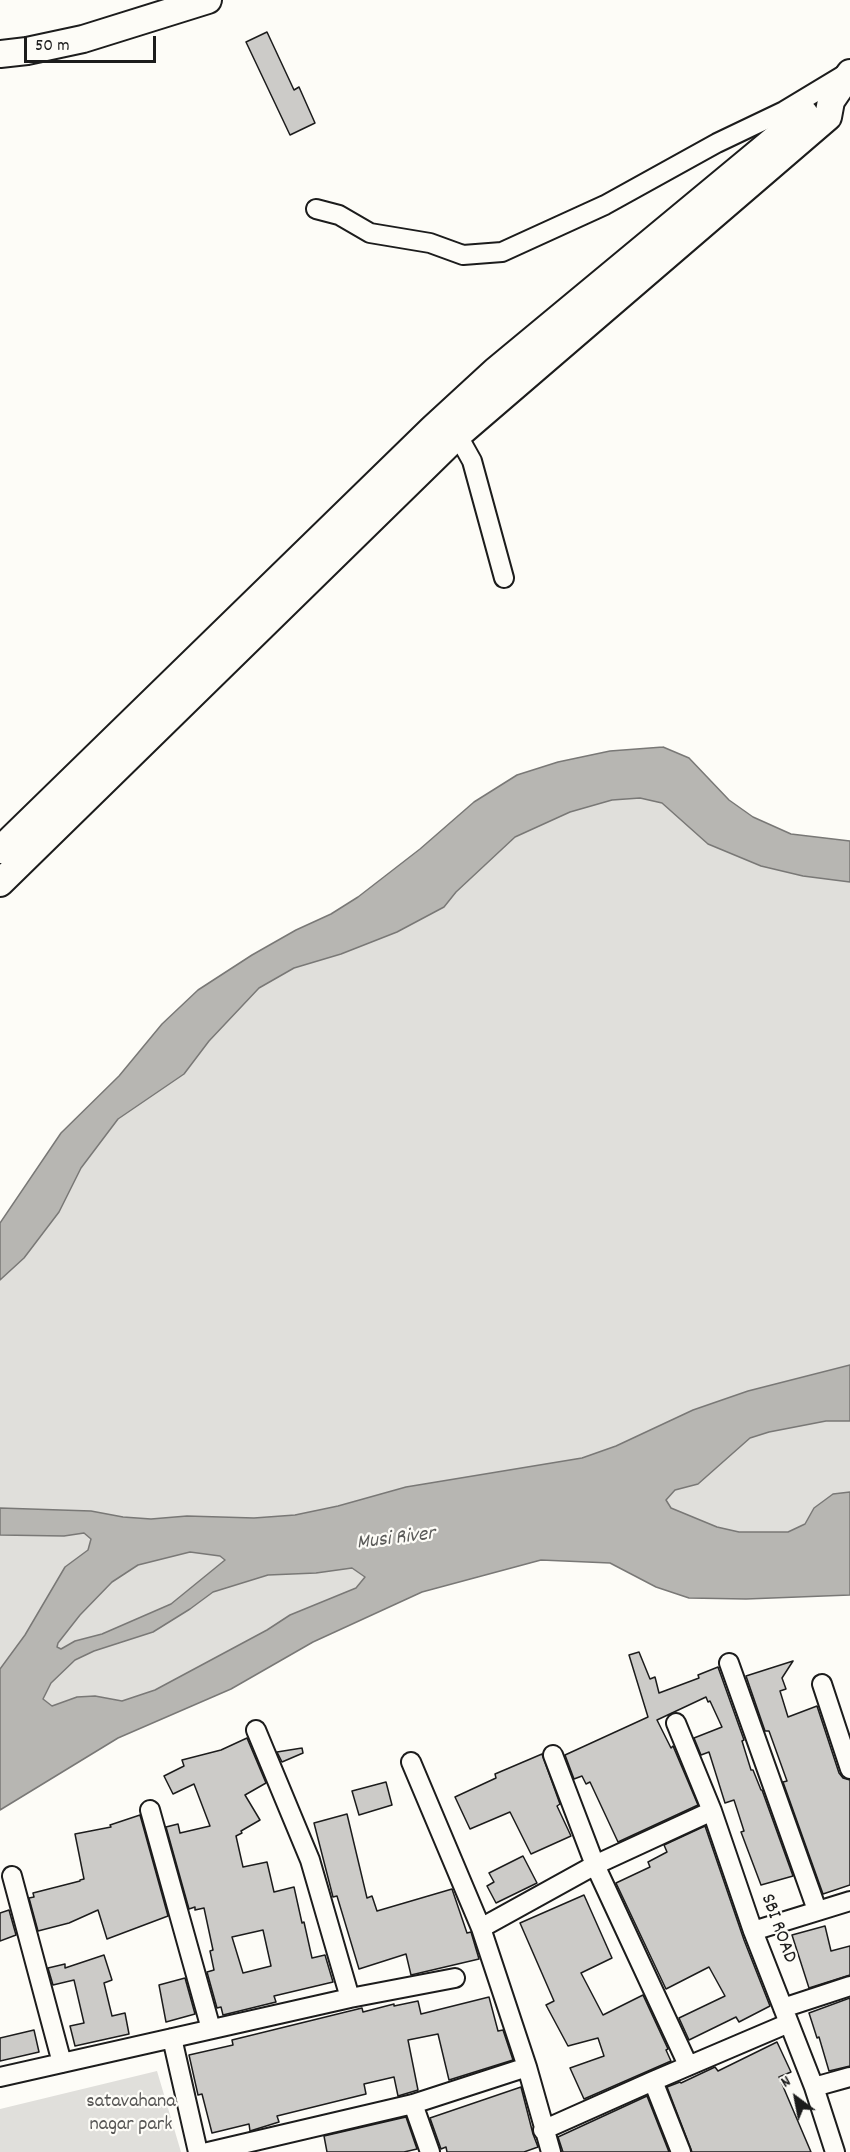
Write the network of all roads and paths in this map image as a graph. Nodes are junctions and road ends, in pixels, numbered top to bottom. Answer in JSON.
{"nodes":[{"id":1,"x":208,"y":0,"type":"edge"},
{"id":2,"x":0,"y":54,"type":"edge"},
{"id":3,"x":850,"y":72,"type":"edge"},
{"id":4,"x":316,"y":209,"type":"dead end"},
{"id":5,"x":452,"y":425,"type":"junction"},
{"id":6,"x":504,"y":578,"type":"dead end"},
{"id":7,"x":0,"y":850,"type":"edge"},
{"id":8,"x":0,"y":884,"type":"edge"},
{"id":9,"x":729,"y":1663,"type":"dead end"},
{"id":10,"x":822,"y":1684,"type":"dead end"},
{"id":11,"x":675,"y":1723,"type":"dead end"},
{"id":12,"x":256,"y":1730,"type":"dead end"},
{"id":13,"x":553,"y":1755,"type":"dead end"},
{"id":14,"x":411,"y":1762,"type":"dead end"},
{"id":15,"x":850,"y":1768,"type":"edge"},
{"id":16,"x":150,"y":1810,"type":"dead end"},
{"id":17,"x":712,"y":1811,"type":"junction"},
{"id":18,"x":595,"y":1865,"type":"junction"},
{"id":19,"x":12,"y":1876,"type":"dead end"},
{"id":20,"x":850,"y":1900,"type":"edge"},
{"id":21,"x":817,"y":1910,"type":"junction"},
{"id":22,"x":482,"y":1928,"type":"junction"},
{"id":23,"x":753,"y":1931,"type":"junction"},
{"id":24,"x":455,"y":1978,"type":"dead end"},
{"id":25,"x":850,"y":1986,"type":"edge"},
{"id":26,"x":350,"y":1998,"type":"junction"},
{"id":27,"x":786,"y":2015,"type":"junction"},
{"id":28,"x":211,"y":2029,"type":"junction"},
{"id":29,"x":172,"y":2038,"type":"junction"},
{"id":30,"x":62,"y":2063,"type":"junction"},
{"id":31,"x":688,"y":2065,"type":"junction"},
{"id":32,"x":527,"y":2067,"type":"junction"},
{"id":33,"x":0,"y":2077,"type":"edge"},
{"id":34,"x":850,"y":2077,"type":"edge"},
{"id":35,"x":653,"y":2080,"type":"junction"},
{"id":36,"x":814,"y":2086,"type":"junction"},
{"id":37,"x":412,"y":2104,"type":"junction"},
{"id":38,"x":543,"y":2130,"type":"junction"},
{"id":39,"x":198,"y":2152,"type":"edge"},
{"id":40,"x":208,"y":2152,"type":"edge"},
{"id":41,"x":430,"y":2152,"type":"edge"},
{"id":42,"x":551,"y":2152,"type":"edge"},
{"id":43,"x":681,"y":2152,"type":"edge"},
{"id":44,"x":836,"y":2152,"type":"edge"}],
"edges":[{"from":1,"to":2,"type":"street"},
{"from":3,"to":4,"type":"street"},
{"from":3,"to":5,"type":"street"},
{"from":5,"to":6,"type":"street"},
{"from":5,"to":7,"type":"street"},
{"from":5,"to":8,"type":"street"},
{"from":9,"to":21,"type":"street"},
{"from":10,"to":15,"type":"street"},
{"from":11,"to":17,"type":"street","name":"SBI ROAD"},
{"from":12,"to":26,"type":"street"},
{"from":13,"to":18,"type":"street"},
{"from":14,"to":22,"type":"street"},
{"from":16,"to":28,"type":"street"},
{"from":17,"to":18,"type":"street"},
{"from":17,"to":23,"type":"street","name":"SBI ROAD"},
{"from":18,"to":22,"type":"street"},
{"from":18,"to":31,"type":"street"},
{"from":19,"to":30,"type":"street"},
{"from":20,"to":21,"type":"street"},
{"from":21,"to":23,"type":"street"},
{"from":22,"to":32,"type":"street"},
{"from":23,"to":27,"type":"street","name":"SBI ROAD"},
{"from":24,"to":26,"type":"street"},
{"from":25,"to":27,"type":"street"},
{"from":26,"to":28,"type":"street"},
{"from":27,"to":31,"type":"street"},
{"from":27,"to":36,"type":"street","name":"SBI ROAD"},
{"from":28,"to":29,"type":"street"},
{"from":29,"to":30,"type":"street"},
{"from":29,"to":39,"type":"street"},
{"from":30,"to":33,"type":"street"},
{"from":31,"to":35,"type":"street"},
{"from":32,"to":37,"type":"street"},
{"from":32,"to":38,"type":"street"},
{"from":34,"to":36,"type":"street"},
{"from":35,"to":38,"type":"street"},
{"from":35,"to":43,"type":"street"},
{"from":36,"to":44,"type":"street","name":"SBI ROAD"},
{"from":37,"to":40,"type":"street"},
{"from":37,"to":41,"type":"street"},
{"from":38,"to":42,"type":"street"}]}
